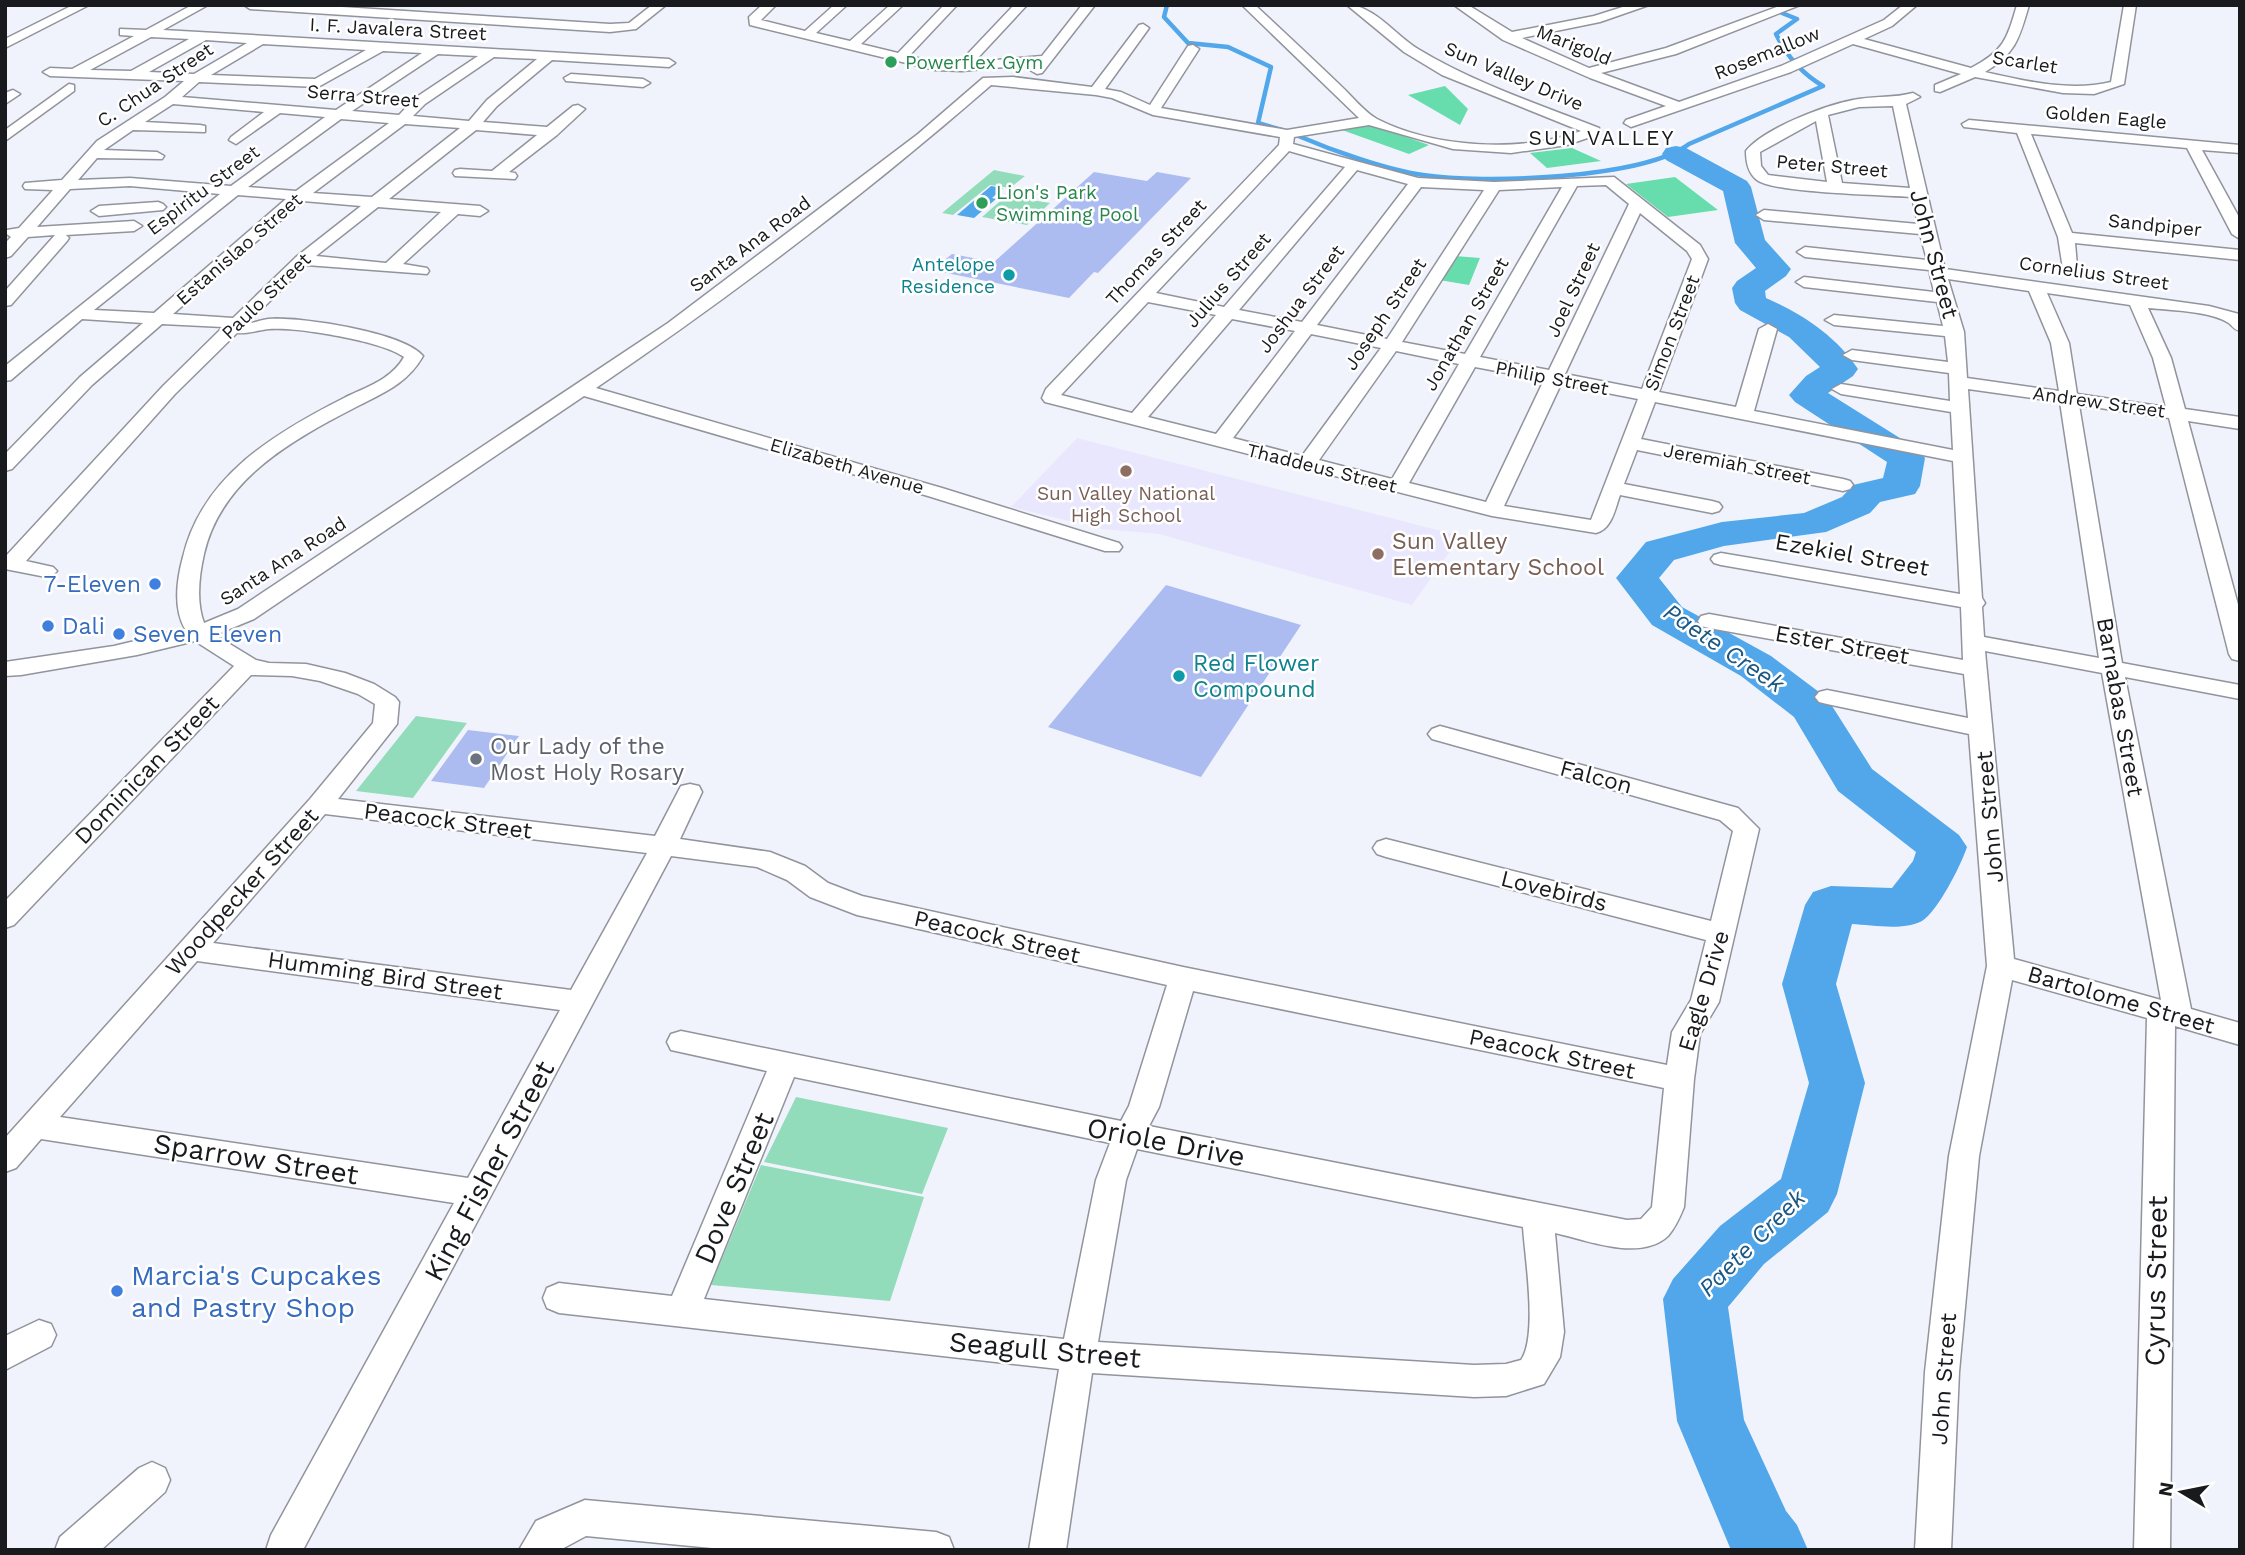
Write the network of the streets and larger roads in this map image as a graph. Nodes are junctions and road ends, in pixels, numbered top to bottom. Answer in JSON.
{"nodes":[{"id":1,"x":83,"y":5,"type":"edge"},
{"id":2,"x":202,"y":5,"type":"edge"},
{"id":3,"x":250,"y":5,"type":"edge"},
{"id":4,"x":432,"y":5,"type":"edge"},
{"id":5,"x":660,"y":5,"type":"edge"},
{"id":6,"x":770,"y":5,"type":"edge"},
{"id":7,"x":841,"y":5,"type":"edge"},
{"id":8,"x":897,"y":5,"type":"edge"},
{"id":9,"x":951,"y":5,"type":"edge"},
{"id":10,"x":1021,"y":5,"type":"edge"},
{"id":11,"x":1089,"y":5,"type":"edge"},
{"id":12,"x":1248,"y":5,"type":"edge"},
{"id":13,"x":1353,"y":5,"type":"edge"},
{"id":14,"x":1460,"y":5,"type":"edge"},
{"id":15,"x":1643,"y":5,"type":"edge"},
{"id":16,"x":1912,"y":5,"type":"edge"},
{"id":17,"x":2024,"y":5,"type":"edge"},
{"id":18,"x":2130,"y":5,"type":"edge"},
{"id":19,"x":1792,"y":7,"type":"edge"},
{"id":20,"x":315,"y":8,"type":"edge"},
{"id":21,"x":539,"y":11,"type":"dead end"},
{"id":22,"x":411,"y":18,"type":"junction"},
{"id":23,"x":521,"y":23,"type":"junction"},
{"id":24,"x":1143,"y":28,"type":"dead end"},
{"id":25,"x":5,"y":29,"type":"edge"},
{"id":26,"x":29,"y":31,"type":"junction"},
{"id":27,"x":124,"y":32,"type":"dead end"},
{"id":28,"x":148,"y":33,"type":"junction"},
{"id":29,"x":807,"y":35,"type":"junction"},
{"id":30,"x":203,"y":37,"type":"junction"},
{"id":31,"x":1507,"y":37,"type":"junction"},
{"id":32,"x":1850,"y":39,"type":"junction"},
{"id":33,"x":259,"y":41,"type":"junction"},
{"id":34,"x":5,"y":44,"type":"edge"},
{"id":35,"x":853,"y":45,"type":"junction"},
{"id":36,"x":378,"y":48,"type":"junction"},
{"id":37,"x":1193,"y":49,"type":"dead end"},
{"id":38,"x":435,"y":50,"type":"junction"},
{"id":39,"x":490,"y":54,"type":"junction"},
{"id":40,"x":548,"y":57,"type":"junction"},
{"id":41,"x":901,"y":57,"type":"junction"},
{"id":42,"x":592,"y":58,"type":"junction"},
{"id":43,"x":1046,"y":59,"type":"junction"},
{"id":44,"x":669,"y":63,"type":"dead end"},
{"id":45,"x":962,"y":67,"type":"junction"},
{"id":46,"x":50,"y":72,"type":"dead end"},
{"id":47,"x":1589,"y":72,"type":"junction"},
{"id":48,"x":74,"y":73,"type":"junction"},
{"id":49,"x":1973,"y":73,"type":"junction"},
{"id":50,"x":134,"y":75,"type":"junction"},
{"id":51,"x":196,"y":78,"type":"junction"},
{"id":52,"x":1025,"y":82,"type":"junction"},
{"id":53,"x":643,"y":83,"type":"dead end"},
{"id":54,"x":1940,"y":88,"type":"dead end"},
{"id":55,"x":65,"y":91,"type":"dead end"},
{"id":56,"x":1096,"y":91,"type":"junction"},
{"id":57,"x":1906,"y":99,"type":"joint"},
{"id":58,"x":170,"y":100,"type":"junction"},
{"id":59,"x":1680,"y":107,"type":"junction"},
{"id":60,"x":278,"y":108,"type":"junction"},
{"id":61,"x":578,"y":109,"type":"dead end"},
{"id":62,"x":1153,"y":111,"type":"junction"},
{"id":63,"x":1821,"y":113,"type":"junction"},
{"id":64,"x":343,"y":114,"type":"junction"},
{"id":65,"x":403,"y":119,"type":"junction"},
{"id":66,"x":1370,"y":121,"type":"junction"},
{"id":67,"x":1631,"y":123,"type":"dead end"},
{"id":68,"x":1969,"y":124,"type":"dead end"},
{"id":69,"x":131,"y":125,"type":"junction"},
{"id":70,"x":473,"y":125,"type":"junction"},
{"id":71,"x":2022,"y":128,"type":"junction"},
{"id":72,"x":200,"y":129,"type":"dead end"},
{"id":73,"x":552,"y":132,"type":"junction"},
{"id":74,"x":5,"y":137,"type":"edge"},
{"id":75,"x":236,"y":140,"type":"dead end"},
{"id":76,"x":1287,"y":140,"type":"junction"},
{"id":77,"x":2192,"y":144,"type":"junction"},
{"id":78,"x":2240,"y":149,"type":"edge"},
{"id":79,"x":93,"y":154,"type":"junction"},
{"id":80,"x":158,"y":156,"type":"dead end"},
{"id":81,"x":1353,"y":166,"type":"junction"},
{"id":82,"x":460,"y":173,"type":"dead end"},
{"id":83,"x":1416,"y":182,"type":"junction"},
{"id":84,"x":1572,"y":182,"type":"junction"},
{"id":85,"x":64,"y":184,"type":"junction"},
{"id":86,"x":30,"y":186,"type":"dead end"},
{"id":87,"x":1494,"y":186,"type":"junction"},
{"id":88,"x":1835,"y":186,"type":"junction"},
{"id":89,"x":233,"y":190,"type":"junction"},
{"id":90,"x":1918,"y":193,"type":"junction"},
{"id":91,"x":298,"y":197,"type":"junction"},
{"id":92,"x":1638,"y":201,"type":"junction"},
{"id":93,"x":373,"y":203,"type":"junction"},
{"id":94,"x":158,"y":207,"type":"dead end"},
{"id":95,"x":454,"y":209,"type":"junction"},
{"id":96,"x":480,"y":211,"type":"dead end"},
{"id":97,"x":38,"y":215,"type":"junction"},
{"id":98,"x":1765,"y":215,"type":"dead end"},
{"id":99,"x":134,"y":226,"type":"dead end"},
{"id":100,"x":1927,"y":230,"type":"junction"},
{"id":101,"x":22,"y":232,"type":"junction"},
{"id":102,"x":5,"y":233,"type":"edge"},
{"id":103,"x":2240,"y":234,"type":"edge"},
{"id":104,"x":2066,"y":237,"type":"junction"},
{"id":105,"x":61,"y":239,"type":"dead end"},
{"id":106,"x":1805,"y":252,"type":"dead end"},
{"id":107,"x":5,"y":253,"type":"edge"},
{"id":108,"x":2240,"y":256,"type":"edge"},
{"id":109,"x":302,"y":260,"type":"junction"},
{"id":110,"x":2069,"y":266,"type":"dead end"},
{"id":111,"x":390,"y":268,"type":"junction"},
{"id":112,"x":1937,"y":269,"type":"junction"},
{"id":113,"x":421,"y":271,"type":"dead end"},
{"id":114,"x":1804,"y":282,"type":"dead end"},
{"id":115,"x":2035,"y":286,"type":"junction"},
{"id":116,"x":1143,"y":296,"type":"junction"},
{"id":117,"x":1945,"y":298,"type":"junction"},
{"id":118,"x":5,"y":301,"type":"edge"},
{"id":119,"x":2137,"y":301,"type":"junction"},
{"id":120,"x":1227,"y":313,"type":"junction"},
{"id":121,"x":78,"y":314,"type":"junction"},
{"id":122,"x":157,"y":318,"type":"junction"},
{"id":123,"x":1834,"y":320,"type":"dead end"},
{"id":124,"x":237,"y":323,"type":"junction"},
{"id":125,"x":2240,"y":326,"type":"edge"},
{"id":126,"x":1304,"y":328,"type":"junction"},
{"id":127,"x":1768,"y":329,"type":"dead end"},
{"id":128,"x":1955,"y":332,"type":"junction"},
{"id":129,"x":1391,"y":346,"type":"junction"},
{"id":130,"x":1852,"y":355,"type":"dead end"},
{"id":131,"x":1469,"y":361,"type":"junction"},
{"id":132,"x":9,"y":370,"type":"edge"},
{"id":133,"x":1957,"y":376,"type":"junction"},
{"id":134,"x":1554,"y":378,"type":"junction"},
{"id":135,"x":581,"y":389,"type":"junction"},
{"id":136,"x":1840,"y":389,"type":"dead end"},
{"id":137,"x":1648,"y":397,"type":"junction"},
{"id":138,"x":2067,"y":397,"type":"junction"},
{"id":139,"x":1051,"y":398,"type":"joint"},
{"id":140,"x":1958,"y":408,"type":"junction"},
{"id":141,"x":2174,"y":413,"type":"junction"},
{"id":142,"x":1743,"y":415,"type":"junction"},
{"id":143,"x":1135,"y":421,"type":"junction"},
{"id":144,"x":2240,"y":423,"type":"edge"},
{"id":145,"x":1220,"y":442,"type":"junction"},
{"id":146,"x":1631,"y":443,"type":"junction"},
{"id":147,"x":1961,"y":457,"type":"junction"},
{"id":148,"x":1306,"y":464,"type":"junction"},
{"id":149,"x":5,"y":465,"type":"edge"},
{"id":150,"x":1843,"y":485,"type":"dead end"},
{"id":151,"x":1397,"y":487,"type":"junction"},
{"id":152,"x":1613,"y":488,"type":"junction"},
{"id":153,"x":1712,"y":507,"type":"dead end"},
{"id":154,"x":1492,"y":510,"type":"junction"},
{"id":155,"x":1596,"y":527,"type":"joint"},
{"id":156,"x":1112,"y":547,"type":"dead end"},
{"id":157,"x":1721,"y":559,"type":"dead end"},
{"id":158,"x":9,"y":564,"type":"edge"},
{"id":159,"x":46,"y":571,"type":"dead end"},
{"id":160,"x":1973,"y":603,"type":"junction"},
{"id":161,"x":1709,"y":621,"type":"dead end"},
{"id":162,"x":199,"y":632,"type":"junction"},
{"id":163,"x":1975,"y":642,"type":"junction"},
{"id":164,"x":2240,"y":654,"type":"edge"},
{"id":165,"x":262,"y":666,"type":"junction"},
{"id":166,"x":2112,"y":668,"type":"junction"},
{"id":167,"x":1975,"y":669,"type":"junction"},
{"id":168,"x":9,"y":672,"type":"edge"},
{"id":169,"x":2240,"y":692,"type":"edge"},
{"id":170,"x":1826,"y":697,"type":"dead end"},
{"id":171,"x":1982,"y":729,"type":"junction"},
{"id":172,"x":1440,"y":734,"type":"dead end"},
{"id":173,"x":690,"y":792,"type":"dead end"},
{"id":174,"x":319,"y":805,"type":"junction"},
{"id":175,"x":1746,"y":829,"type":"joint"},
{"id":176,"x":663,"y":847,"type":"junction"},
{"id":177,"x":1386,"y":848,"type":"dead end"},
{"id":178,"x":5,"y":918,"type":"edge"},
{"id":179,"x":1723,"y":934,"type":"junction"},
{"id":180,"x":191,"y":950,"type":"junction"},
{"id":181,"x":2001,"y":966,"type":"junction"},
{"id":182,"x":1183,"y":978,"type":"junction"},
{"id":183,"x":580,"y":1002,"type":"junction"},
{"id":184,"x":2170,"y":1014,"type":"junction"},
{"id":185,"x":2240,"y":1034,"type":"edge"},
{"id":186,"x":681,"y":1042,"type":"dead end"},
{"id":187,"x":785,"y":1063,"type":"junction"},
{"id":188,"x":1679,"y":1079,"type":"junction"},
{"id":189,"x":35,"y":1126,"type":"junction"},
{"id":190,"x":1129,"y":1135,"type":"junction"},
{"id":191,"x":5,"y":1159,"type":"edge"},
{"id":192,"x":477,"y":1193,"type":"junction"},
{"id":193,"x":1538,"y":1216,"type":"junction"},
{"id":194,"x":1651,"y":1232,"type":"joint"},
{"id":195,"x":559,"y":1298,"type":"dead end"},
{"id":196,"x":682,"y":1312,"type":"junction"},
{"id":197,"x":39,"y":1335,"type":"dead end"},
{"id":198,"x":5,"y":1354,"type":"edge"},
{"id":199,"x":1078,"y":1356,"type":"junction"},
{"id":200,"x":152,"y":1480,"type":"dead end"},
{"id":201,"x":284,"y":1548,"type":"dead end"},
{"id":202,"x":73,"y":1550,"type":"edge"},
{"id":203,"x":537,"y":1550,"type":"edge"},
{"id":204,"x":936,"y":1550,"type":"edge"},
{"id":205,"x":1047,"y":1550,"type":"edge"},
{"id":206,"x":1933,"y":1550,"type":"edge"},
{"id":207,"x":2152,"y":1550,"type":"edge"}],
"edges":[{"from":1,"to":26,"type":"street"},
{"from":2,"to":28,"type":"street"},
{"from":3,"to":20,"type":"street"},
{"from":4,"to":22,"type":"street"},
{"from":5,"to":23,"type":"street"},
{"from":6,"to":29,"type":"street"},
{"from":7,"to":29,"type":"street"},
{"from":8,"to":35,"type":"street"},
{"from":9,"to":41,"type":"street"},
{"from":10,"to":45,"type":"street"},
{"from":11,"to":43,"type":"street"},
{"from":12,"to":66,"type":"street"},
{"from":13,"to":66,"type":"street","name":"Sun Valley Drive"},
{"from":14,"to":31,"type":"street","name":"Marigold"},
{"from":15,"to":31,"type":"street"},
{"from":16,"to":32,"type":"street","name":"Rosemallow"},
{"from":17,"to":49,"type":"street"},
{"from":18,"to":49,"type":"street","name":"Scarlet"},
{"from":19,"to":47,"type":"street"},
{"from":20,"to":22,"type":"street"},
{"from":21,"to":23,"type":"street"},
{"from":22,"to":23,"type":"street"},
{"from":24,"to":56,"type":"street"},
{"from":25,"to":26,"type":"street"},
{"from":26,"to":34,"type":"street"},
{"from":27,"to":28,"type":"street","name":"I. F. Javalera Street"},
{"from":28,"to":30,"type":"street","name":"I. F. Javalera Street"},
{"from":28,"to":48,"type":"street"},
{"from":29,"to":35,"type":"street"},
{"from":30,"to":33,"type":"street","name":"I. F. Javalera Street"},
{"from":30,"to":50,"type":"street"},
{"from":31,"to":47,"type":"street","name":"Marigold"},
{"from":32,"to":49,"type":"street","name":"Scarlet"},
{"from":32,"to":59,"type":"street","name":"Rosemallow"},
{"from":33,"to":36,"type":"street","name":"I. F. Javalera Street"},
{"from":33,"to":51,"type":"street","name":"C. Chua Street"},
{"from":35,"to":41,"type":"street"},
{"from":36,"to":38,"type":"street","name":"I. F. Javalera Street"},
{"from":36,"to":51,"type":"street"},
{"from":37,"to":62,"type":"street"},
{"from":38,"to":39,"type":"street","name":"I. F. Javalera Street"},
{"from":38,"to":64,"type":"street","name":"Espiritu Street"},
{"from":39,"to":40,"type":"street","name":"I. F. Javalera Street"},
{"from":39,"to":65,"type":"street","name":"Estanislao Street"},
{"from":40,"to":42,"type":"street","name":"I. F. Javalera Street"},
{"from":40,"to":70,"type":"street","name":"Paulo Street"},
{"from":41,"to":45,"type":"street"},
{"from":42,"to":44,"type":"street","name":"I. F. Javalera Street"},
{"from":42,"to":53,"type":"street"},
{"from":43,"to":45,"type":"street"},
{"from":43,"to":52,"type":"street"},
{"from":46,"to":48,"type":"street"},
{"from":47,"to":59,"type":"street","name":"Marigold"},
{"from":48,"to":50,"type":"street"},
{"from":49,"to":54,"type":"street"},
{"from":50,"to":51,"type":"street"},
{"from":51,"to":58,"type":"street","name":"C. Chua Street"},
{"from":52,"to":56,"type":"street","name":"Santa Ana Road"},
{"from":52,"to":135,"type":"street","name":"Santa Ana Road"},
{"from":55,"to":74,"type":"street"},
{"from":56,"to":62,"type":"street","name":"Santa Ana Road"},
{"from":57,"to":63,"type":"street","name":"Peter Street"},
{"from":57,"to":90,"type":"street","name":"John Street"},
{"from":58,"to":60,"type":"street","name":"Serra Street"},
{"from":58,"to":69,"type":"street","name":"C. Chua Street"},
{"from":59,"to":67,"type":"street","name":"Rosemallow"},
{"from":60,"to":64,"type":"street","name":"Serra Street"},
{"from":60,"to":75,"type":"street"},
{"from":61,"to":73,"type":"street"},
{"from":62,"to":76,"type":"street","name":"Santa Ana Road"},
{"from":63,"to":88,"type":"street"},
{"from":63,"to":88,"type":"street","name":"Peter Street"},
{"from":64,"to":65,"type":"street","name":"Serra Street"},
{"from":64,"to":89,"type":"street","name":"Espiritu Street"},
{"from":65,"to":70,"type":"street","name":"Serra Street"},
{"from":65,"to":91,"type":"street","name":"Estanislao Street"},
{"from":66,"to":76,"type":"street","name":"Santa Ana Road"},
{"from":68,"to":71,"type":"street","name":"Golden Eagle"},
{"from":69,"to":72,"type":"street"},
{"from":69,"to":79,"type":"street","name":"C. Chua Street"},
{"from":70,"to":73,"type":"street","name":"Serra Street"},
{"from":70,"to":93,"type":"street","name":"Paulo Street"},
{"from":71,"to":77,"type":"street","name":"Golden Eagle"},
{"from":71,"to":104,"type":"street"},
{"from":73,"to":82,"type":"street"},
{"from":76,"to":81,"type":"street"},
{"from":76,"to":116,"type":"street","name":"Thomas Street"},
{"from":77,"to":78,"type":"street","name":"Golden Eagle"},
{"from":77,"to":103,"type":"street"},
{"from":79,"to":80,"type":"street"},
{"from":79,"to":85,"type":"street","name":"C. Chua Street"},
{"from":81,"to":83,"type":"street"},
{"from":81,"to":120,"type":"street","name":"Julius Street"},
{"from":83,"to":87,"type":"street"},
{"from":83,"to":126,"type":"street","name":"Joshua Street"},
{"from":84,"to":87,"type":"street"},
{"from":84,"to":92,"type":"street","name":"Simon Street"},
{"from":84,"to":131,"type":"street","name":"Jonathan Street"},
{"from":85,"to":86,"type":"street"},
{"from":85,"to":89,"type":"street"},
{"from":85,"to":97,"type":"street","name":"C. Chua Street"},
{"from":87,"to":129,"type":"street","name":"Joseph Street"},
{"from":88,"to":90,"type":"street","name":"Peter Street"},
{"from":89,"to":91,"type":"street"},
{"from":89,"to":121,"type":"street","name":"Espiritu Street"},
{"from":90,"to":100,"type":"street","name":"John Street"},
{"from":91,"to":93,"type":"street"},
{"from":91,"to":122,"type":"street","name":"Estanislao Street"},
{"from":92,"to":134,"type":"street","name":"Joel Street"},
{"from":92,"to":137,"type":"street","name":"Simon Street"},
{"from":93,"to":95,"type":"street"},
{"from":93,"to":109,"type":"street","name":"Paulo Street"},
{"from":94,"to":97,"type":"street"},
{"from":95,"to":96,"type":"street"},
{"from":95,"to":111,"type":"street"},
{"from":97,"to":101,"type":"street","name":"C. Chua Street"},
{"from":98,"to":100,"type":"street"},
{"from":99,"to":101,"type":"street"},
{"from":100,"to":112,"type":"street","name":"John Street"},
{"from":101,"to":102,"type":"street"},
{"from":101,"to":107,"type":"street","name":"C. Chua Street"},
{"from":104,"to":108,"type":"street","name":"Sandpiper"},
{"from":104,"to":110,"type":"street"},
{"from":105,"to":118,"type":"street"},
{"from":106,"to":112,"type":"street","name":"Cornelius Street"},
{"from":109,"to":111,"type":"street"},
{"from":109,"to":124,"type":"street","name":"Paulo Street"},
{"from":111,"to":113,"type":"street"},
{"from":112,"to":115,"type":"street","name":"Cornelius Street"},
{"from":112,"to":117,"type":"street","name":"John Street"},
{"from":114,"to":117,"type":"street"},
{"from":115,"to":119,"type":"street","name":"Cornelius Street"},
{"from":115,"to":138,"type":"street","name":"Barnabas Street"},
{"from":116,"to":120,"type":"street","name":"Philip Street"},
{"from":116,"to":139,"type":"street","name":"Thomas Street"},
{"from":117,"to":128,"type":"street","name":"John Street"},
{"from":119,"to":125,"type":"street","name":"Cornelius Street"},
{"from":119,"to":141,"type":"street"},
{"from":120,"to":126,"type":"street","name":"Philip Street"},
{"from":120,"to":143,"type":"street","name":"Julius Street"},
{"from":121,"to":122,"type":"street"},
{"from":121,"to":132,"type":"street","name":"Espiritu Street"},
{"from":122,"to":124,"type":"street"},
{"from":122,"to":149,"type":"street","name":"Estanislao Street"},
{"from":123,"to":128,"type":"street"},
{"from":124,"to":158,"type":"street","name":"Paulo Street"},
{"from":124,"to":162,"type":"street"},
{"from":126,"to":129,"type":"street","name":"Philip Street"},
{"from":126,"to":145,"type":"street","name":"Joshua Street"},
{"from":127,"to":142,"type":"street"},
{"from":128,"to":133,"type":"street","name":"John Street"},
{"from":129,"to":131,"type":"street","name":"Philip Street"},
{"from":129,"to":148,"type":"street","name":"Joseph Street"},
{"from":130,"to":133,"type":"street","name":"Andrew Street"},
{"from":131,"to":134,"type":"street","name":"Philip Street"},
{"from":131,"to":151,"type":"street","name":"Jonathan Street"},
{"from":133,"to":138,"type":"street","name":"Andrew Street"},
{"from":133,"to":140,"type":"street","name":"John Street"},
{"from":134,"to":137,"type":"street","name":"Philip Street"},
{"from":134,"to":154,"type":"street","name":"Joel Street"},
{"from":135,"to":156,"type":"street","name":"Elizabeth Avenue"},
{"from":135,"to":162,"type":"street","name":"Santa Ana Road"},
{"from":136,"to":140,"type":"street"},
{"from":137,"to":142,"type":"street","name":"Philip Street"},
{"from":137,"to":146,"type":"street","name":"Simon Street"},
{"from":138,"to":141,"type":"street","name":"Andrew Street"},
{"from":138,"to":166,"type":"street","name":"Barnabas Street"},
{"from":139,"to":143,"type":"street","name":"Thaddeus Street"},
{"from":140,"to":147,"type":"street","name":"John Street"},
{"from":141,"to":144,"type":"street","name":"Andrew Street"},
{"from":141,"to":164,"type":"street"},
{"from":142,"to":147,"type":"street","name":"Philip Street"},
{"from":143,"to":145,"type":"street","name":"Thaddeus Street"},
{"from":145,"to":148,"type":"street","name":"Thaddeus Street"},
{"from":146,"to":150,"type":"street","name":"Jeremiah Street"},
{"from":146,"to":152,"type":"street","name":"Simon Street"},
{"from":147,"to":160,"type":"street","name":"John Street"},
{"from":148,"to":151,"type":"street","name":"Thaddeus Street"},
{"from":151,"to":154,"type":"street","name":"Thaddeus Street"},
{"from":152,"to":153,"type":"street"},
{"from":152,"to":155,"type":"street","name":"Simon Street"},
{"from":154,"to":155,"type":"street","name":"Thaddeus Street"},
{"from":157,"to":160,"type":"street","name":"Ezekiel Street"},
{"from":158,"to":159,"type":"street"},
{"from":160,"to":163,"type":"street","name":"John Street"},
{"from":161,"to":167,"type":"street","name":"Ester Street"},
{"from":162,"to":165,"type":"street"},
{"from":162,"to":168,"type":"street","name":"Santa Ana Road"},
{"from":163,"to":166,"type":"street"},
{"from":163,"to":167,"type":"street","name":"John Street"},
{"from":165,"to":174,"type":"street","name":"Woodpecker Street"},
{"from":165,"to":178,"type":"street","name":"Dominican Street"},
{"from":166,"to":169,"type":"street"},
{"from":166,"to":184,"type":"street","name":"Barnabas Street"},
{"from":167,"to":171,"type":"street","name":"John Street"},
{"from":170,"to":171,"type":"street"},
{"from":171,"to":181,"type":"street","name":"John Street"},
{"from":172,"to":175,"type":"street","name":"Falcon"},
{"from":173,"to":176,"type":"street","name":"King Fisher Street"},
{"from":174,"to":176,"type":"street","name":"Peacock Street"},
{"from":174,"to":180,"type":"street","name":"Woodpecker Street"},
{"from":175,"to":179,"type":"street","name":"Eagle Drive"},
{"from":176,"to":182,"type":"street","name":"Peacock Street"},
{"from":176,"to":183,"type":"street","name":"King Fisher Street"},
{"from":177,"to":179,"type":"street","name":"Lovebirds"},
{"from":179,"to":188,"type":"street","name":"Eagle Drive"},
{"from":180,"to":183,"type":"street","name":"Humming Bird Street"},
{"from":180,"to":189,"type":"street","name":"Woodpecker Street"},
{"from":181,"to":184,"type":"street","name":"Bartolome Street"},
{"from":181,"to":206,"type":"street","name":"John Street"},
{"from":182,"to":188,"type":"street","name":"Peacock Street"},
{"from":182,"to":190,"type":"street"},
{"from":183,"to":192,"type":"street","name":"King Fisher Street"},
{"from":184,"to":185,"type":"street","name":"Bartolome Street"},
{"from":184,"to":207,"type":"street","name":"Cyrus Street"},
{"from":186,"to":187,"type":"street","name":"Oriole Drive"},
{"from":187,"to":190,"type":"street","name":"Oriole Drive"},
{"from":187,"to":196,"type":"street","name":"Dove Street"},
{"from":188,"to":194,"type":"street","name":"Eagle Drive"},
{"from":189,"to":191,"type":"street","name":"Woodpecker Street"},
{"from":189,"to":192,"type":"street","name":"Sparrow Street"},
{"from":190,"to":193,"type":"street","name":"Oriole Drive"},
{"from":190,"to":199,"type":"street"},
{"from":192,"to":201,"type":"street","name":"King Fisher Street"},
{"from":193,"to":194,"type":"street","name":"Oriole Drive"},
{"from":193,"to":199,"type":"street","name":"Seagull Street"},
{"from":195,"to":196,"type":"street","name":"Seagull Street"},
{"from":196,"to":199,"type":"street","name":"Seagull Street"},
{"from":197,"to":198,"type":"street"},
{"from":199,"to":205,"type":"street"},
{"from":200,"to":202,"type":"street"},
{"from":203,"to":204,"type":"street"}]}
